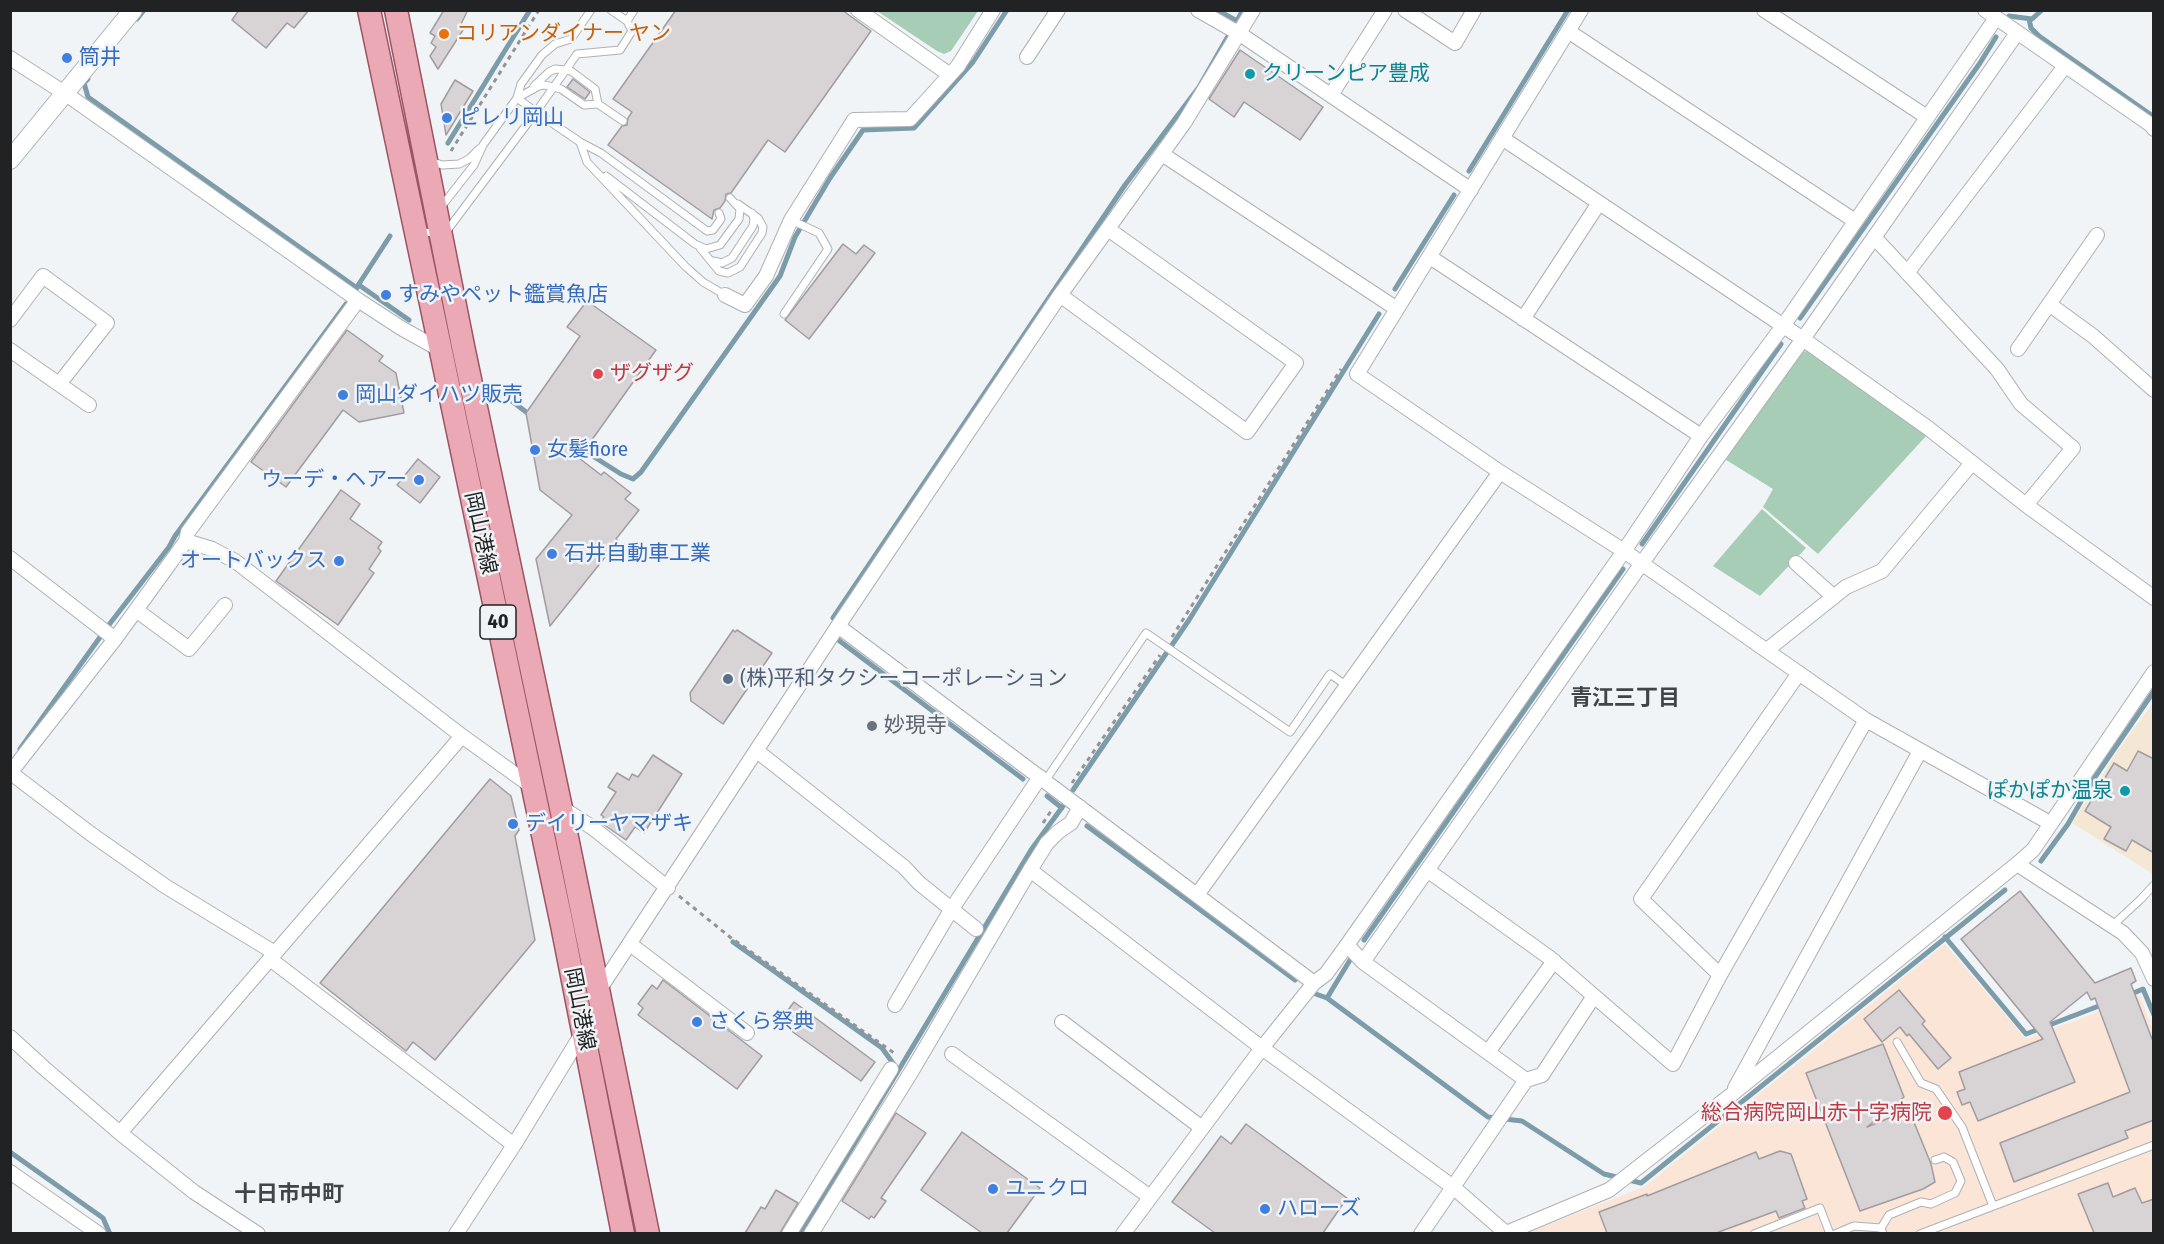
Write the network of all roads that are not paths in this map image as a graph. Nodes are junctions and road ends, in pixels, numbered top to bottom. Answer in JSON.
{"nodes":[{"id":1,"x":133,"y":10,"type":"edge"},
{"id":2,"x":369,"y":10,"type":"edge"},
{"id":3,"x":396,"y":10,"type":"edge"},
{"id":4,"x":591,"y":10,"type":"edge"},
{"id":5,"x":610,"y":10,"type":"edge"},
{"id":6,"x":634,"y":10,"type":"edge"},
{"id":7,"x":858,"y":10,"type":"edge"},
{"id":8,"x":993,"y":10,"type":"edge"},
{"id":9,"x":1058,"y":10,"type":"edge"},
{"id":10,"x":1198,"y":10,"type":"edge"},
{"id":11,"x":1253,"y":10,"type":"edge"},
{"id":12,"x":1384,"y":10,"type":"edge"},
{"id":13,"x":1405,"y":10,"type":"edge"},
{"id":14,"x":1474,"y":10,"type":"edge"},
{"id":15,"x":1581,"y":10,"type":"edge"},
{"id":16,"x":1764,"y":10,"type":"edge"},
{"id":17,"x":1990,"y":14,"type":"edge"},
{"id":18,"x":627,"y":21,"type":"junction"},
{"id":19,"x":1234,"y":30,"type":"junction"},
{"id":20,"x":1568,"y":31,"type":"junction"},
{"id":21,"x":2017,"y":33,"type":"junction"},
{"id":22,"x":1027,"y":57,"type":"dead end"},
{"id":23,"x":10,"y":58,"type":"edge"},
{"id":24,"x":2065,"y":66,"type":"junction"},
{"id":25,"x":566,"y":69,"type":"junction"},
{"id":26,"x":950,"y":75,"type":"junction"},
{"id":27,"x":554,"y":86,"type":"junction"},
{"id":28,"x":530,"y":90,"type":"junction"},
{"id":29,"x":66,"y":94,"type":"junction"},
{"id":30,"x":1331,"y":95,"type":"junction"},
{"id":31,"x":517,"y":98,"type":"junction"},
{"id":32,"x":598,"y":104,"type":"junction"},
{"id":33,"x":536,"y":112,"type":"junction"},
{"id":34,"x":1927,"y":117,"type":"junction"},
{"id":35,"x":623,"y":122,"type":"dead end"},
{"id":36,"x":2154,"y":129,"type":"edge"},
{"id":37,"x":1502,"y":138,"type":"junction"},
{"id":38,"x":580,"y":142,"type":"junction"},
{"id":39,"x":483,"y":145,"type":"junction"},
{"id":40,"x":1162,"y":154,"type":"junction"},
{"id":41,"x":425,"y":159,"type":"junction"},
{"id":42,"x":10,"y":160,"type":"edge"},
{"id":43,"x":587,"y":162,"type":"junction"},
{"id":44,"x":1471,"y":190,"type":"junction"},
{"id":45,"x":1599,"y":203,"type":"junction"},
{"id":46,"x":719,"y":213,"type":"dead end"},
{"id":47,"x":751,"y":213,"type":"junction"},
{"id":48,"x":793,"y":221,"type":"junction"},
{"id":49,"x":1855,"y":221,"type":"junction"},
{"id":50,"x":430,"y":223,"type":"junction"},
{"id":51,"x":1108,"y":229,"type":"junction"},
{"id":52,"x":2097,"y":235,"type":"dead end"},
{"id":53,"x":1874,"y":237,"type":"junction"},
{"id":54,"x":700,"y":248,"type":"junction"},
{"id":55,"x":1430,"y":257,"type":"junction"},
{"id":56,"x":713,"y":261,"type":"junction"},
{"id":57,"x":1907,"y":273,"type":"junction"},
{"id":58,"x":725,"y":295,"type":"joint"},
{"id":59,"x":1060,"y":295,"type":"junction"},
{"id":60,"x":358,"y":300,"type":"junction"},
{"id":61,"x":2049,"y":304,"type":"junction"},
{"id":62,"x":1397,"y":309,"type":"junction"},
{"id":63,"x":784,"y":314,"type":"dead end"},
{"id":64,"x":1523,"y":319,"type":"junction"},
{"id":65,"x":10,"y":320,"type":"edge"},
{"id":66,"x":1783,"y":326,"type":"junction"},
{"id":67,"x":1803,"y":339,"type":"junction"},
{"id":68,"x":2018,"y":349,"type":"dead end"},
{"id":69,"x":10,"y":350,"type":"edge"},
{"id":70,"x":464,"y":351,"type":"junction"},
{"id":71,"x":442,"y":352,"type":"junction"},
{"id":72,"x":59,"y":384,"type":"junction"},
{"id":73,"x":2154,"y":390,"type":"edge"},
{"id":74,"x":89,"y":405,"type":"dead end"},
{"id":75,"x":1701,"y":436,"type":"junction"},
{"id":76,"x":1972,"y":463,"type":"junction"},
{"id":77,"x":1500,"y":472,"type":"junction"},
{"id":78,"x":2026,"y":505,"type":"junction"},
{"id":79,"x":186,"y":541,"type":"junction"},
{"id":80,"x":1624,"y":551,"type":"junction"},
{"id":81,"x":10,"y":558,"type":"edge"},
{"id":82,"x":1642,"y":563,"type":"junction"},
{"id":83,"x":1796,"y":563,"type":"dead end"},
{"id":84,"x":1834,"y":597,"type":"junction"},
{"id":85,"x":2154,"y":598,"type":"edge"},
{"id":86,"x":225,"y":605,"type":"dead end"},
{"id":87,"x":136,"y":610,"type":"junction"},
{"id":88,"x":837,"y":627,"type":"junction"},
{"id":89,"x":107,"y":634,"type":"junction"},
{"id":90,"x":1767,"y":650,"type":"junction"},
{"id":91,"x":2154,"y":672,"type":"edge"},
{"id":92,"x":1799,"y":673,"type":"junction"},
{"id":93,"x":1347,"y":686,"type":"junction"},
{"id":94,"x":1866,"y":720,"type":"junction"},
{"id":95,"x":462,"y":736,"type":"junction"},
{"id":96,"x":757,"y":751,"type":"junction"},
{"id":97,"x":1920,"y":751,"type":"junction"},
{"id":98,"x":12,"y":768,"type":"edge"},
{"id":99,"x":1042,"y":779,"type":"junction"},
{"id":100,"x":532,"y":787,"type":"junction"},
{"id":101,"x":1080,"y":807,"type":"junction"},
{"id":102,"x":561,"y":808,"type":"junction"},
{"id":103,"x":2050,"y":823,"type":"junction"},
{"id":104,"x":2017,"y":864,"type":"junction"},
{"id":105,"x":1030,"y":870,"type":"junction"},
{"id":106,"x":1428,"y":870,"type":"junction"},
{"id":107,"x":2154,"y":885,"type":"edge"},
{"id":108,"x":668,"y":888,"type":"junction"},
{"id":109,"x":1197,"y":895,"type":"junction"},
{"id":110,"x":951,"y":910,"type":"junction"},
{"id":111,"x":2112,"y":926,"type":"junction"},
{"id":112,"x":976,"y":929,"type":"dead end"},
{"id":113,"x":630,"y":944,"type":"junction"},
{"id":114,"x":1347,"y":945,"type":"junction"},
{"id":115,"x":272,"y":956,"type":"junction"},
{"id":116,"x":1554,"y":961,"type":"junction"},
{"id":117,"x":1363,"y":962,"type":"junction"},
{"id":118,"x":1720,"y":975,"type":"junction"},
{"id":119,"x":2154,"y":979,"type":"edge"},
{"id":120,"x":1314,"y":983,"type":"junction"},
{"id":121,"x":599,"y":990,"type":"junction"},
{"id":122,"x":1594,"y":996,"type":"junction"},
{"id":123,"x":896,"y":1005,"type":"dead end"},
{"id":124,"x":1062,"y":1022,"type":"dead end"},
{"id":125,"x":583,"y":1031,"type":"junction"},
{"id":126,"x":747,"y":1033,"type":"dead end"},
{"id":127,"x":10,"y":1037,"type":"edge"},
{"id":128,"x":1897,"y":1041,"type":"dead end"},
{"id":129,"x":1262,"y":1048,"type":"junction"},
{"id":130,"x":1488,"y":1052,"type":"junction"},
{"id":131,"x":952,"y":1054,"type":"dead end"},
{"id":132,"x":895,"y":1065,"type":"road end"},
{"id":133,"x":1526,"y":1080,"type":"junction"},
{"id":134,"x":1731,"y":1095,"type":"junction"},
{"id":135,"x":1202,"y":1128,"type":"junction"},
{"id":136,"x":120,"y":1133,"type":"junction"},
{"id":137,"x":514,"y":1145,"type":"junction"},
{"id":138,"x":2154,"y":1145,"type":"edge"},
{"id":139,"x":1935,"y":1160,"type":"dead end"},
{"id":140,"x":10,"y":1172,"type":"edge"},
{"id":141,"x":1453,"y":1187,"type":"junction"},
{"id":142,"x":1150,"y":1197,"type":"junction"},
{"id":143,"x":1993,"y":1206,"type":"junction"},
{"id":144,"x":1882,"y":1231,"type":"edge"},
{"id":145,"x":92,"y":1232,"type":"edge"},
{"id":146,"x":258,"y":1233,"type":"edge"},
{"id":147,"x":456,"y":1233,"type":"edge"},
{"id":148,"x":623,"y":1233,"type":"edge"},
{"id":149,"x":648,"y":1233,"type":"edge"},
{"id":150,"x":789,"y":1233,"type":"edge"},
{"id":151,"x":812,"y":1233,"type":"edge"},
{"id":152,"x":1123,"y":1233,"type":"edge"},
{"id":153,"x":1421,"y":1233,"type":"edge"},
{"id":154,"x":1506,"y":1233,"type":"edge"},
{"id":155,"x":1754,"y":1233,"type":"edge"},
{"id":156,"x":1830,"y":1233,"type":"edge"},
{"id":157,"x":1835,"y":1233,"type":"edge"},
{"id":158,"x":1920,"y":1233,"type":"edge"}],
"edges":[{"from":1,"to":29,"type":"street"},
{"from":2,"to":50,"type":"main road","name":"岡山港線","number":"40"},
{"from":3,"to":41,"type":"main road","name":"岡山港線","number":"40"},
{"from":4,"to":31,"type":"lane"},
{"from":5,"to":18,"type":"lane"},
{"from":6,"to":18,"type":"lane"},
{"from":7,"to":26,"type":"street"},
{"from":8,"to":26,"type":"street"},
{"from":9,"to":22,"type":"street"},
{"from":10,"to":19,"type":"street"},
{"from":11,"to":19,"type":"street"},
{"from":12,"to":30,"type":"street"},
{"from":13,"to":14,"type":"street"},
{"from":15,"to":20,"type":"street"},
{"from":16,"to":34,"type":"street"},
{"from":17,"to":21,"type":"street"},
{"from":17,"to":34,"type":"street"},
{"from":18,"to":25,"type":"lane"},
{"from":19,"to":30,"type":"street"},
{"from":19,"to":40,"type":"street"},
{"from":20,"to":37,"type":"street"},
{"from":20,"to":49,"type":"street"},
{"from":21,"to":24,"type":"street"},
{"from":21,"to":53,"type":"street"},
{"from":23,"to":29,"type":"street"},
{"from":24,"to":36,"type":"street"},
{"from":24,"to":57,"type":"street"},
{"from":25,"to":27,"type":"lane"},
{"from":25,"to":28,"type":"lane"},
{"from":25,"to":32,"type":"lane"},
{"from":26,"to":48,"type":"street"},
{"from":27,"to":28,"type":"lane"},
{"from":27,"to":32,"type":"lane"},
{"from":27,"to":33,"type":"lane"},
{"from":28,"to":31,"type":"lane"},
{"from":29,"to":42,"type":"street"},
{"from":29,"to":60,"type":"street"},
{"from":30,"to":44,"type":"street"},
{"from":31,"to":33,"type":"lane"},
{"from":31,"to":39,"type":"lane"},
{"from":32,"to":35,"type":"lane"},
{"from":33,"to":38,"type":"lane"},
{"from":33,"to":50,"type":"lane"},
{"from":34,"to":49,"type":"street"},
{"from":37,"to":44,"type":"street"},
{"from":37,"to":45,"type":"street"},
{"from":38,"to":43,"type":"lane"},
{"from":38,"to":46,"type":"lane"},
{"from":39,"to":41,"type":"lane"},
{"from":39,"to":50,"type":"lane"},
{"from":40,"to":51,"type":"street"},
{"from":40,"to":62,"type":"street"},
{"from":41,"to":50,"type":"main road","name":"岡山港線","number":"40"},
{"from":43,"to":54,"type":"lane"},
{"from":43,"to":58,"type":"lane"},
{"from":44,"to":55,"type":"street"},
{"from":45,"to":64,"type":"street"},
{"from":45,"to":66,"type":"street"},
{"from":47,"to":54,"type":"lane"},
{"from":47,"to":56,"type":"lane"},
{"from":47,"to":56,"type":"lane"},
{"from":48,"to":58,"type":"street"},
{"from":48,"to":63,"type":"lane"},
{"from":49,"to":66,"type":"street"},
{"from":50,"to":70,"type":"main road","name":"岡山港線","number":"40"},
{"from":50,"to":71,"type":"main road","name":"岡山港線","number":"40"},
{"from":51,"to":59,"type":"street"},
{"from":51,"to":59,"type":"street"},
{"from":52,"to":61,"type":"street"},
{"from":53,"to":57,"type":"street"},
{"from":53,"to":67,"type":"street"},
{"from":54,"to":56,"type":"lane"},
{"from":55,"to":62,"type":"street"},
{"from":55,"to":64,"type":"street"},
{"from":57,"to":78,"type":"street"},
{"from":59,"to":88,"type":"street"},
{"from":60,"to":71,"type":"street"},
{"from":60,"to":79,"type":"street"},
{"from":61,"to":68,"type":"street"},
{"from":61,"to":73,"type":"street"},
{"from":62,"to":77,"type":"street"},
{"from":64,"to":75,"type":"street"},
{"from":65,"to":72,"type":"street"},
{"from":66,"to":67,"type":"street"},
{"from":66,"to":75,"type":"street"},
{"from":67,"to":76,"type":"street"},
{"from":67,"to":82,"type":"street"},
{"from":69,"to":72,"type":"street"},
{"from":70,"to":71,"type":"street"},
{"from":70,"to":102,"type":"main road","name":"岡山港線","number":"40"},
{"from":71,"to":100,"type":"main road","name":"岡山港線","number":"40"},
{"from":72,"to":74,"type":"street"},
{"from":75,"to":80,"type":"street"},
{"from":76,"to":78,"type":"street"},
{"from":76,"to":84,"type":"street"},
{"from":77,"to":80,"type":"street"},
{"from":77,"to":93,"type":"street"},
{"from":78,"to":85,"type":"street"},
{"from":79,"to":87,"type":"street"},
{"from":79,"to":95,"type":"street"},
{"from":80,"to":82,"type":"street"},
{"from":80,"to":114,"type":"street"},
{"from":81,"to":89,"type":"street"},
{"from":82,"to":90,"type":"street"},
{"from":82,"to":106,"type":"street"},
{"from":83,"to":84,"type":"street"},
{"from":84,"to":90,"type":"street"},
{"from":86,"to":87,"type":"street"},
{"from":87,"to":89,"type":"street"},
{"from":88,"to":96,"type":"street"},
{"from":88,"to":99,"type":"street"},
{"from":89,"to":98,"type":"street"},
{"from":90,"to":92,"type":"street"},
{"from":91,"to":103,"type":"street"},
{"from":92,"to":94,"type":"street"},
{"from":92,"to":118,"type":"street"},
{"from":93,"to":99,"type":"lane"},
{"from":93,"to":109,"type":"street"},
{"from":94,"to":97,"type":"street"},
{"from":94,"to":118,"type":"street"},
{"from":95,"to":100,"type":"street"},
{"from":95,"to":115,"type":"street"},
{"from":96,"to":108,"type":"street"},
{"from":96,"to":110,"type":"street"},
{"from":97,"to":103,"type":"street"},
{"from":97,"to":134,"type":"street"},
{"from":98,"to":115,"type":"street"},
{"from":99,"to":101,"type":"street"},
{"from":99,"to":110,"type":"street"},
{"from":100,"to":102,"type":"street"},
{"from":100,"to":125,"type":"main road","name":"岡山港線","number":"40"},
{"from":101,"to":105,"type":"street"},
{"from":101,"to":109,"type":"street"},
{"from":102,"to":108,"type":"street"},
{"from":102,"to":121,"type":"main road","name":"岡山港線","number":"40"},
{"from":103,"to":104,"type":"street"},
{"from":104,"to":111,"type":"street"},
{"from":104,"to":134,"type":"street"},
{"from":105,"to":129,"type":"street"},
{"from":105,"to":151,"type":"street"},
{"from":106,"to":116,"type":"street"},
{"from":106,"to":117,"type":"street"},
{"from":107,"to":111,"type":"lane"},
{"from":108,"to":113,"type":"street"},
{"from":109,"to":120,"type":"street"},
{"from":110,"to":112,"type":"street"},
{"from":110,"to":123,"type":"street"},
{"from":111,"to":119,"type":"street"},
{"from":113,"to":121,"type":"street"},
{"from":113,"to":126,"type":"street"},
{"from":114,"to":117,"type":"street"},
{"from":114,"to":120,"type":"street"},
{"from":115,"to":136,"type":"street"},
{"from":115,"to":137,"type":"street"},
{"from":116,"to":122,"type":"street"},
{"from":116,"to":130,"type":"street"},
{"from":117,"to":130,"type":"street"},
{"from":118,"to":122,"type":"street"},
{"from":120,"to":129,"type":"street"},
{"from":121,"to":149,"type":"main road","name":"岡山港線","number":"40"},
{"from":122,"to":133,"type":"street"},
{"from":124,"to":135,"type":"street"},
{"from":125,"to":137,"type":"street"},
{"from":125,"to":148,"type":"main road","name":"岡山港線","number":"40"},
{"from":127,"to":136,"type":"street"},
{"from":128,"to":143,"type":"lane"},
{"from":129,"to":135,"type":"street"},
{"from":129,"to":141,"type":"street"},
{"from":130,"to":133,"type":"street"},
{"from":131,"to":142,"type":"street"},
{"from":132,"to":150,"type":"street"},
{"from":133,"to":141,"type":"street"},
{"from":134,"to":154,"type":"street"},
{"from":135,"to":142,"type":"street"},
{"from":136,"to":146,"type":"street"},
{"from":137,"to":147,"type":"street"},
{"from":138,"to":143,"type":"lane"},
{"from":139,"to":144,"type":"lane"},
{"from":140,"to":145,"type":"street"},
{"from":141,"to":153,"type":"street"},
{"from":141,"to":154,"type":"street"},
{"from":142,"to":152,"type":"street"},
{"from":143,"to":158,"type":"lane"},
{"from":144,"to":157,"type":"lane"},
{"from":155,"to":156,"type":"lane"}]}
